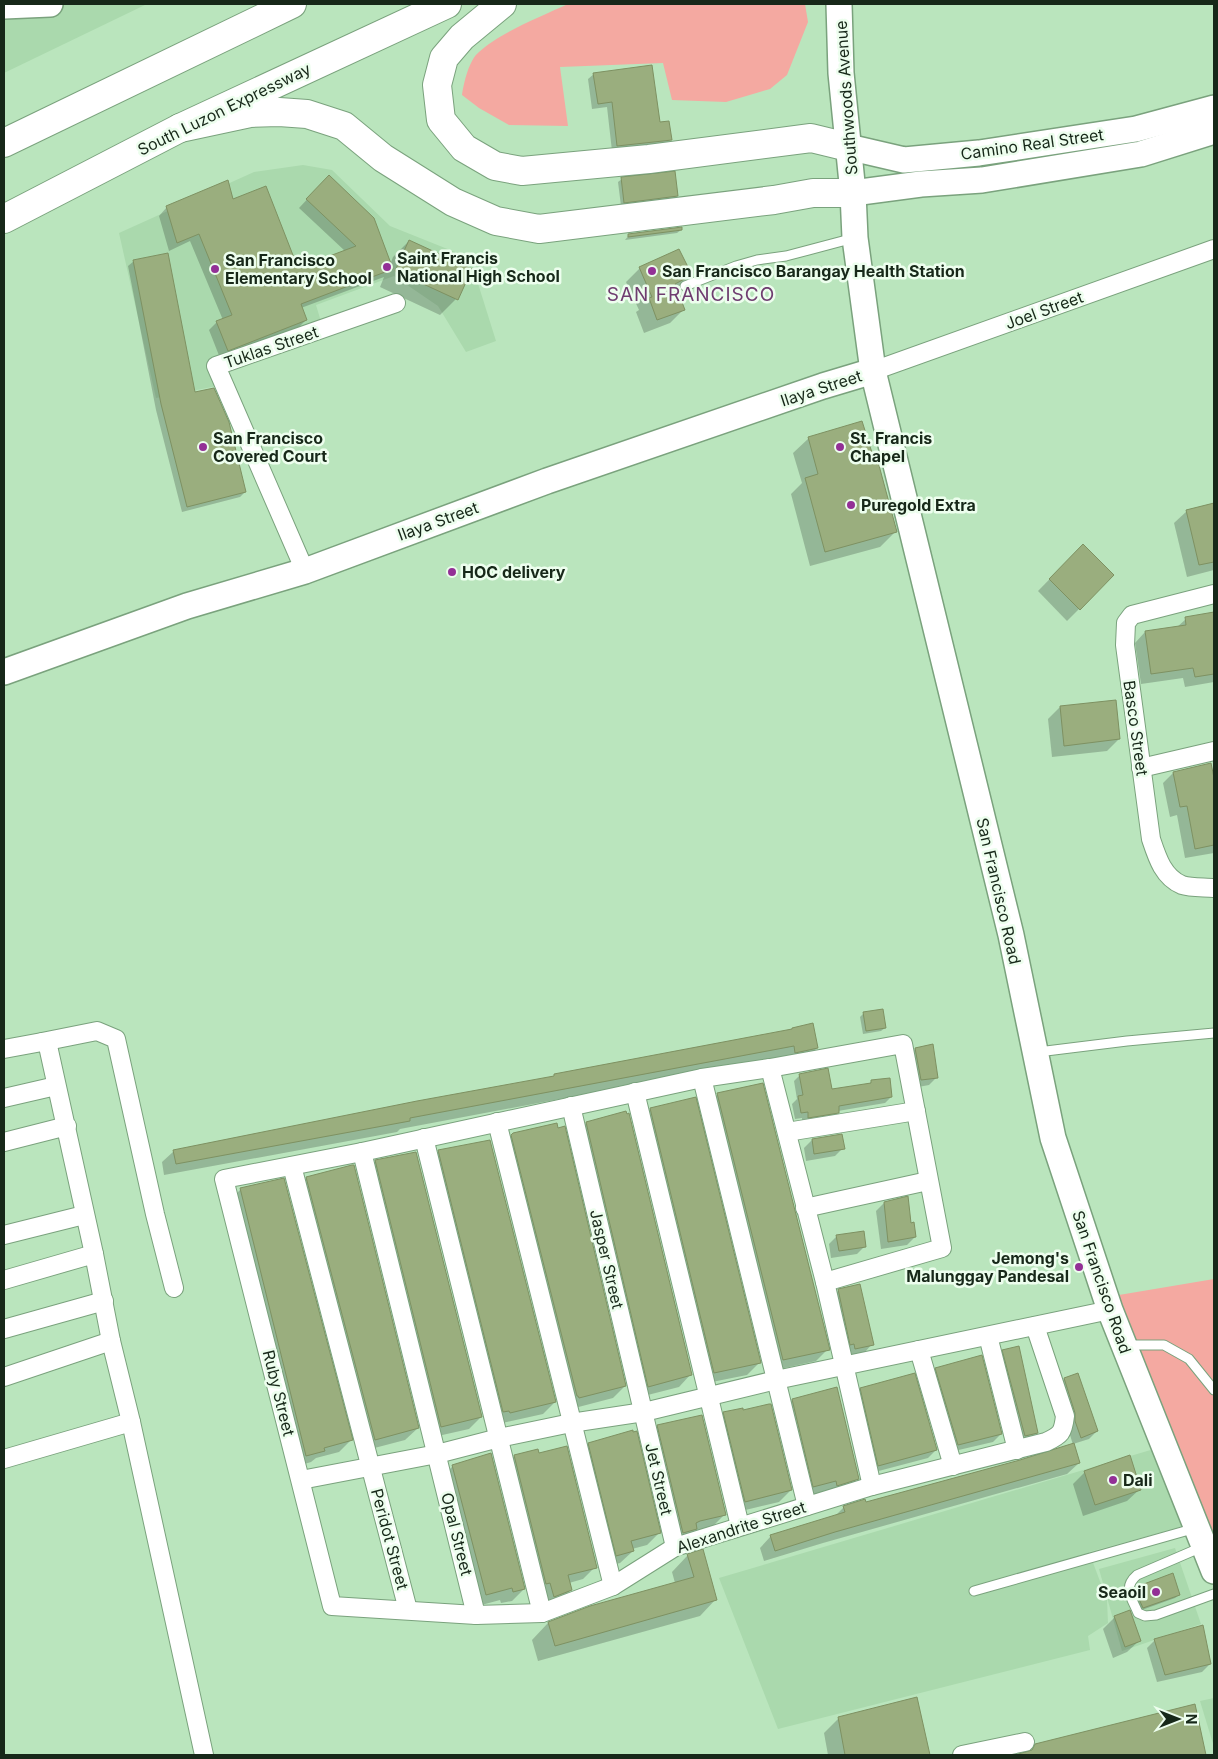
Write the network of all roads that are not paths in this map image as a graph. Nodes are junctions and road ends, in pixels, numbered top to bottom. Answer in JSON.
{"nodes":[{"id":1,"x":50,"y":4,"type":"edge"},
{"id":2,"x":292,"y":4,"type":"edge"},
{"id":3,"x":447,"y":4,"type":"edge"},
{"id":4,"x":502,"y":4,"type":"edge"},
{"id":5,"x":839,"y":4,"type":"edge"},
{"id":6,"x":4,"y":6,"type":"edge"},
{"id":7,"x":1214,"y":108,"type":"edge"},
{"id":8,"x":1144,"y":127,"type":"junction"},
{"id":9,"x":180,"y":128,"type":"junction"},
{"id":10,"x":1214,"y":131,"type":"edge"},
{"id":11,"x":4,"y":143,"type":"edge"},
{"id":12,"x":848,"y":147,"type":"junction"},
{"id":13,"x":1148,"y":152,"type":"junction"},
{"id":14,"x":853,"y":193,"type":"junction"},
{"id":15,"x":4,"y":219,"type":"edge"},
{"id":16,"x":855,"y":238,"type":"junction"},
{"id":17,"x":1214,"y":250,"type":"edge"},
{"id":18,"x":685,"y":286,"type":"dead end"},
{"id":19,"x":396,"y":303,"type":"dead end"},
{"id":20,"x":873,"y":371,"type":"junction"},
{"id":21,"x":305,"y":571,"type":"junction"},
{"id":22,"x":1214,"y":594,"type":"edge"},
{"id":23,"x":4,"y":672,"type":"edge"},
{"id":24,"x":1214,"y":751,"type":"edge"},
{"id":25,"x":1141,"y":768,"type":"junction"},
{"id":26,"x":1214,"y":888,"type":"edge"},
{"id":27,"x":1214,"y":1033,"type":"edge"},
{"id":28,"x":42,"y":1042,"type":"junction"},
{"id":29,"x":4,"y":1048,"type":"edge"},
{"id":30,"x":1035,"y":1052,"type":"junction"},
{"id":31,"x":770,"y":1068,"type":"junction"},
{"id":32,"x":702,"y":1078,"type":"junction"},
{"id":33,"x":56,"y":1086,"type":"junction"},
{"id":34,"x":635,"y":1092,"type":"junction"},
{"id":35,"x":4,"y":1098,"type":"edge"},
{"id":36,"x":571,"y":1106,"type":"junction"},
{"id":37,"x":916,"y":1111,"type":"junction"},
{"id":38,"x":497,"y":1122,"type":"junction"},
{"id":39,"x":67,"y":1126,"type":"junction"},
{"id":40,"x":787,"y":1132,"type":"junction"},
{"id":41,"x":424,"y":1138,"type":"junction"},
{"id":42,"x":4,"y":1142,"type":"edge"},
{"id":43,"x":362,"y":1152,"type":"junction"},
{"id":44,"x":292,"y":1166,"type":"junction"},
{"id":45,"x":928,"y":1181,"type":"junction"},
{"id":46,"x":805,"y":1208,"type":"junction"},
{"id":47,"x":84,"y":1215,"type":"junction"},
{"id":48,"x":4,"y":1235,"type":"edge"},
{"id":49,"x":94,"y":1254,"type":"junction"},
{"id":50,"x":4,"y":1280,"type":"edge"},
{"id":51,"x":825,"y":1282,"type":"junction"},
{"id":52,"x":174,"y":1288,"type":"dead end"},
{"id":53,"x":104,"y":1301,"type":"junction"},
{"id":54,"x":1110,"y":1310,"type":"junction"},
{"id":55,"x":1034,"y":1326,"type":"junction"},
{"id":56,"x":4,"y":1329,"type":"edge"},
{"id":57,"x":988,"y":1336,"type":"junction"},
{"id":58,"x":111,"y":1341,"type":"junction"},
{"id":59,"x":1124,"y":1345,"type":"junction"},
{"id":60,"x":919,"y":1350,"type":"junction"},
{"id":61,"x":843,"y":1366,"type":"junction"},
{"id":62,"x":4,"y":1377,"type":"edge"},
{"id":63,"x":776,"y":1380,"type":"junction"},
{"id":64,"x":1214,"y":1390,"type":"edge"},
{"id":65,"x":707,"y":1395,"type":"junction"},
{"id":66,"x":644,"y":1412,"type":"junction"},
{"id":67,"x":131,"y":1422,"type":"junction"},
{"id":68,"x":571,"y":1423,"type":"junction"},
{"id":69,"x":499,"y":1438,"type":"junction"},
{"id":70,"x":1017,"y":1450,"type":"junction"},
{"id":71,"x":437,"y":1454,"type":"junction"},
{"id":72,"x":4,"y":1459,"type":"edge"},
{"id":73,"x":953,"y":1466,"type":"junction"},
{"id":74,"x":371,"y":1467,"type":"junction"},
{"id":75,"x":301,"y":1480,"type":"junction"},
{"id":76,"x":872,"y":1486,"type":"junction"},
{"id":77,"x":807,"y":1506,"type":"junction"},
{"id":78,"x":740,"y":1526,"type":"junction"},
{"id":79,"x":1200,"y":1537,"type":"junction"},
{"id":80,"x":675,"y":1547,"type":"junction"},
{"id":81,"x":1214,"y":1571,"type":"edge"},
{"id":82,"x":613,"y":1586,"type":"junction"},
{"id":83,"x":974,"y":1591,"type":"dead end"},
{"id":84,"x":1214,"y":1594,"type":"edge"},
{"id":85,"x":332,"y":1606,"type":"joint"},
{"id":86,"x":408,"y":1610,"type":"junction"},
{"id":87,"x":542,"y":1613,"type":"junction"},
{"id":88,"x":476,"y":1615,"type":"junction"},
{"id":89,"x":1024,"y":1742,"type":"dead end"},
{"id":90,"x":204,"y":1755,"type":"edge"},
{"id":91,"x":962,"y":1755,"type":"edge"}],
"edges":[{"from":1,"to":6,"type":"street"},
{"from":2,"to":11,"type":"highway"},
{"from":3,"to":9,"type":"highway","name":"South Luzon Expressway"},
{"from":4,"to":12,"type":"highway"},
{"from":5,"to":12,"type":"street","name":"Southwoods Avenue"},
{"from":7,"to":8,"type":"street","name":"Camino Real Street"},
{"from":8,"to":12,"type":"street","name":"Camino Real Street"},
{"from":8,"to":13,"type":"street"},
{"from":9,"to":14,"type":"highway"},
{"from":9,"to":15,"type":"highway","name":"South Luzon Expressway"},
{"from":10,"to":13,"type":"street","name":"Camino Real Street"},
{"from":12,"to":14,"type":"street","name":"Southwoods Avenue"},
{"from":13,"to":14,"type":"street","name":"Camino Real Street"},
{"from":14,"to":16,"type":"street","name":"San Francisco Road"},
{"from":16,"to":18,"type":"lane"},
{"from":16,"to":20,"type":"street","name":"San Francisco Road"},
{"from":17,"to":20,"type":"street","name":"Joel Street"},
{"from":19,"to":21,"type":"street","name":"Tuklas Street"},
{"from":20,"to":21,"type":"street","name":"Ilaya Street"},
{"from":20,"to":30,"type":"street","name":"San Francisco Road"},
{"from":21,"to":23,"type":"street","name":"Ilaya Street"},
{"from":22,"to":25,"type":"street","name":"Basco Street"},
{"from":24,"to":25,"type":"street"},
{"from":25,"to":26,"type":"street","name":"Basco Street"},
{"from":27,"to":30,"type":"lane"},
{"from":28,"to":29,"type":"street"},
{"from":28,"to":33,"type":"street"},
{"from":28,"to":52,"type":"street"},
{"from":30,"to":54,"type":"street","name":"San Francisco Road"},
{"from":31,"to":32,"type":"street"},
{"from":31,"to":37,"type":"street"},
{"from":31,"to":40,"type":"street"},
{"from":32,"to":34,"type":"street"},
{"from":32,"to":63,"type":"street"},
{"from":33,"to":35,"type":"street"},
{"from":33,"to":39,"type":"street"},
{"from":34,"to":36,"type":"street"},
{"from":34,"to":65,"type":"street"},
{"from":36,"to":38,"type":"street"},
{"from":36,"to":66,"type":"street","name":"Jasper Street"},
{"from":37,"to":40,"type":"street"},
{"from":37,"to":45,"type":"street"},
{"from":38,"to":41,"type":"street"},
{"from":38,"to":68,"type":"street"},
{"from":39,"to":42,"type":"street"},
{"from":39,"to":47,"type":"street"},
{"from":40,"to":46,"type":"street"},
{"from":41,"to":43,"type":"street"},
{"from":41,"to":69,"type":"street"},
{"from":43,"to":44,"type":"street"},
{"from":43,"to":71,"type":"street","name":"Opal Street"},
{"from":44,"to":74,"type":"street","name":"Peridot Street"},
{"from":44,"to":75,"type":"street","name":"Ruby Street"},
{"from":45,"to":46,"type":"street"},
{"from":45,"to":51,"type":"street"},
{"from":46,"to":51,"type":"street"},
{"from":47,"to":48,"type":"street"},
{"from":47,"to":49,"type":"street"},
{"from":49,"to":50,"type":"street"},
{"from":49,"to":53,"type":"street"},
{"from":51,"to":61,"type":"street"},
{"from":53,"to":56,"type":"street"},
{"from":53,"to":58,"type":"street"},
{"from":54,"to":55,"type":"street"},
{"from":54,"to":59,"type":"street","name":"San Francisco Road"},
{"from":55,"to":57,"type":"street"},
{"from":55,"to":70,"type":"street","name":"Alexandrite Street"},
{"from":57,"to":60,"type":"street"},
{"from":57,"to":70,"type":"street"},
{"from":58,"to":62,"type":"street"},
{"from":58,"to":67,"type":"street"},
{"from":59,"to":64,"type":"lane"},
{"from":59,"to":79,"type":"street","name":"San Francisco Road"},
{"from":60,"to":61,"type":"street"},
{"from":60,"to":73,"type":"street"},
{"from":61,"to":63,"type":"street"},
{"from":61,"to":76,"type":"street"},
{"from":63,"to":65,"type":"street"},
{"from":63,"to":77,"type":"street"},
{"from":65,"to":66,"type":"street"},
{"from":65,"to":78,"type":"street"},
{"from":66,"to":68,"type":"street"},
{"from":66,"to":80,"type":"street","name":"Jet Street"},
{"from":67,"to":72,"type":"street"},
{"from":67,"to":90,"type":"street"},
{"from":68,"to":69,"type":"street"},
{"from":68,"to":82,"type":"street"},
{"from":69,"to":71,"type":"street"},
{"from":69,"to":87,"type":"street"},
{"from":70,"to":73,"type":"street","name":"Alexandrite Street"},
{"from":71,"to":74,"type":"street"},
{"from":71,"to":88,"type":"street","name":"Opal Street"},
{"from":73,"to":76,"type":"street","name":"Alexandrite Street"},
{"from":74,"to":75,"type":"street"},
{"from":74,"to":86,"type":"street","name":"Peridot Street"},
{"from":75,"to":85,"type":"street","name":"Ruby Street"},
{"from":76,"to":77,"type":"street","name":"Alexandrite Street"},
{"from":77,"to":78,"type":"street","name":"Alexandrite Street"},
{"from":78,"to":80,"type":"street","name":"Alexandrite Street"},
{"from":79,"to":81,"type":"street","name":"San Francisco Road"},
{"from":79,"to":83,"type":"lane"},
{"from":79,"to":84,"type":"lane"},
{"from":80,"to":82,"type":"street","name":"Alexandrite Street"},
{"from":82,"to":87,"type":"street","name":"Alexandrite Street"},
{"from":85,"to":86,"type":"street","name":"Alexandrite Street"},
{"from":86,"to":88,"type":"street","name":"Alexandrite Street"},
{"from":87,"to":88,"type":"street","name":"Alexandrite Street"},
{"from":89,"to":91,"type":"street"}]}
